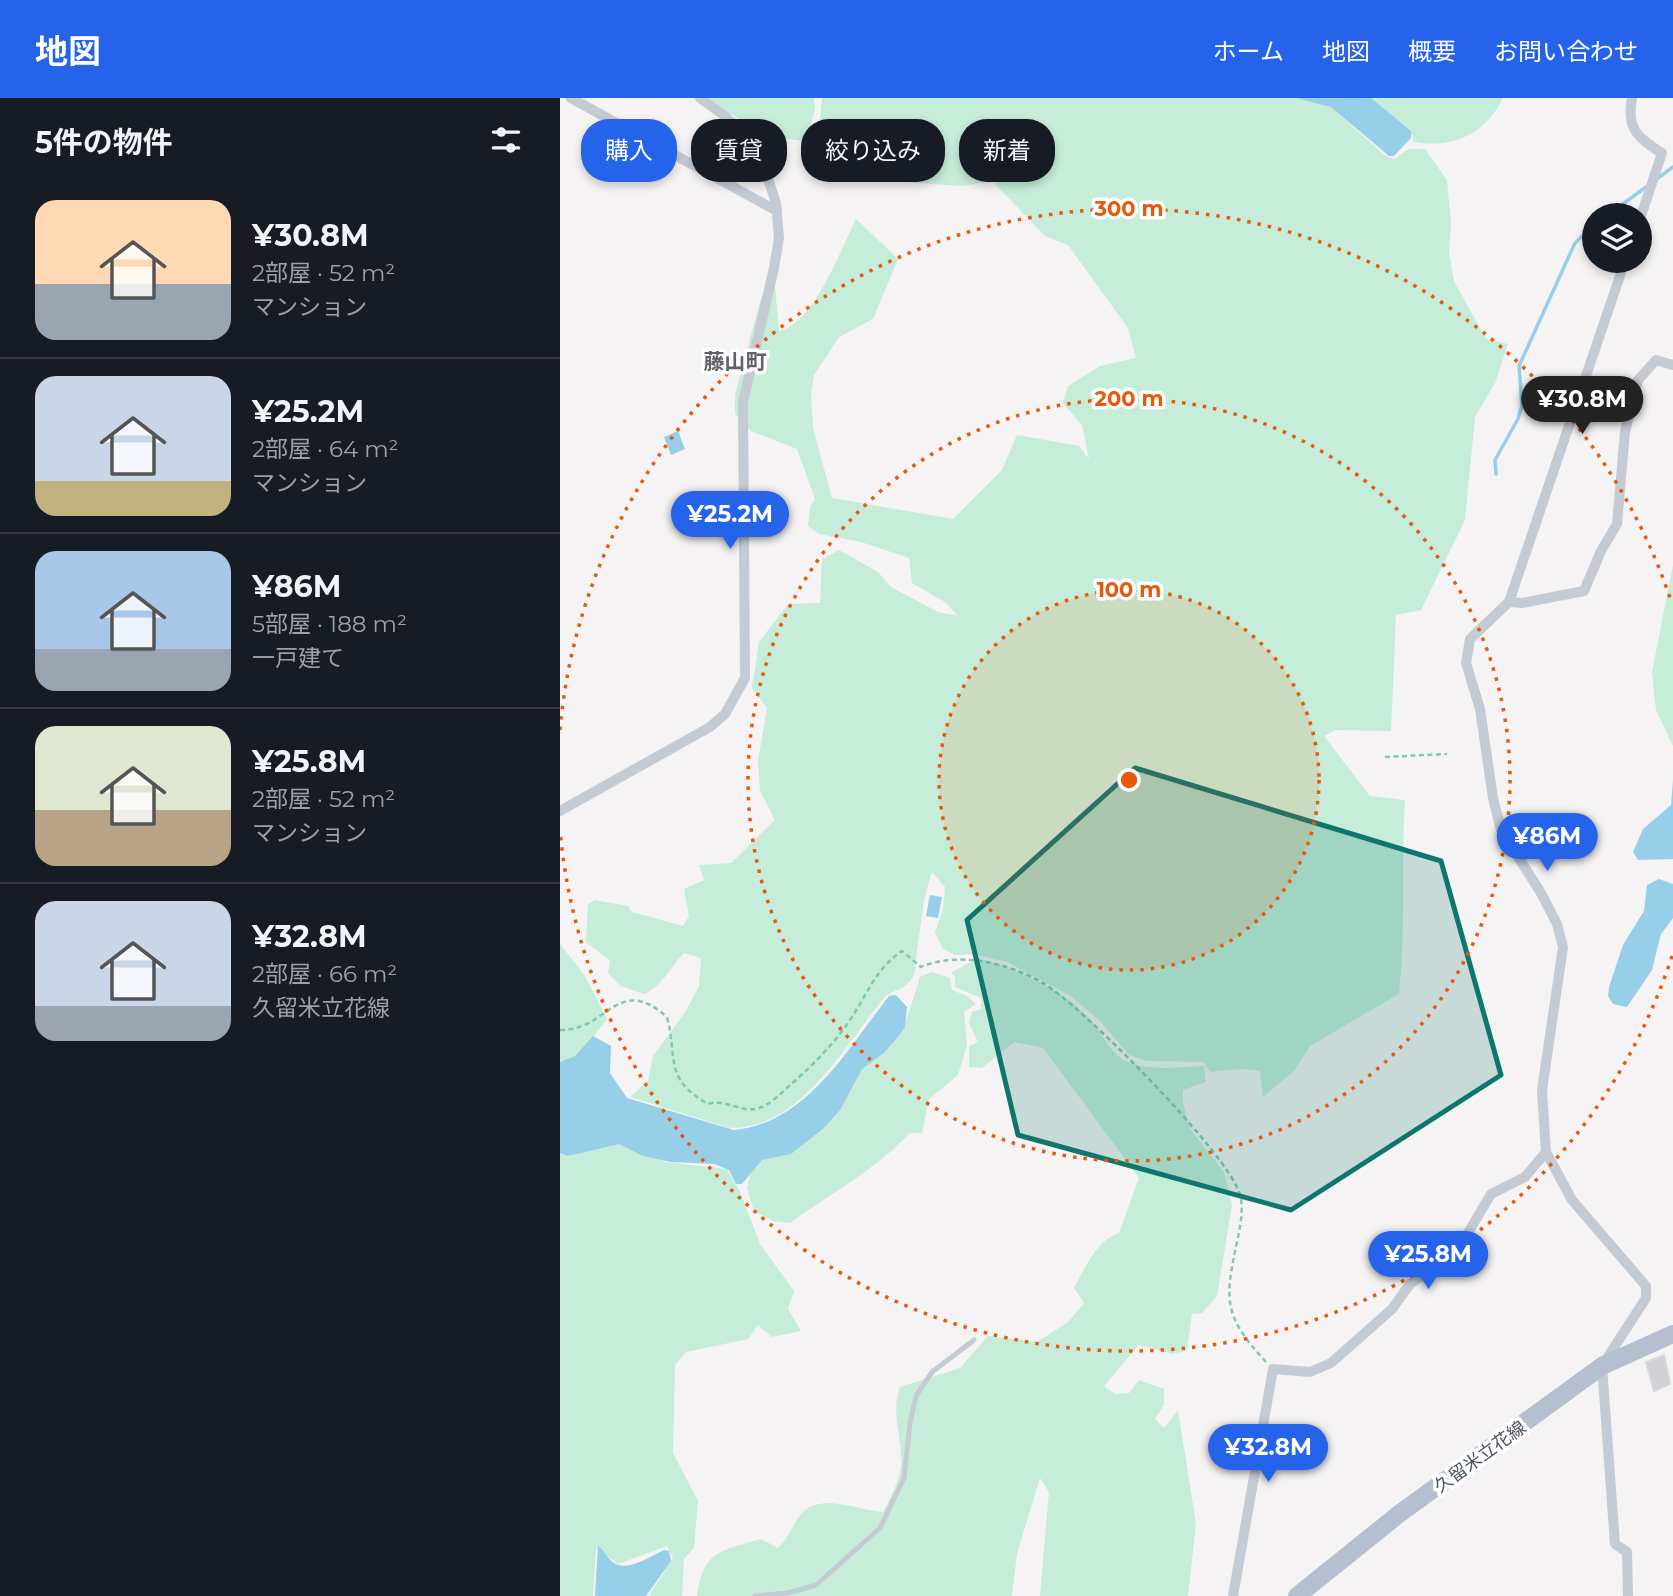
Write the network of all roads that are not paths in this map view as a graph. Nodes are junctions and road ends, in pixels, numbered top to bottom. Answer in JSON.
{"nodes":[{"id":1,"x":572,"y":98,"type":"edge"},
{"id":2,"x":700,"y":98,"type":"edge"},
{"id":3,"x":1632,"y":98,"type":"edge"},
{"id":4,"x":1645,"y":203,"type":"edge"},
{"id":5,"x":777,"y":211,"type":"junction"},
{"id":6,"x":1621,"y":273,"type":"edge"},
{"id":7,"x":1673,"y":365,"type":"edge"},
{"id":8,"x":1509,"y":602,"type":"junction"},
{"id":9,"x":560,"y":811,"type":"edge"},
{"id":10,"x":1546,"y":1152,"type":"junction"},
{"id":11,"x":1673,"y":1334,"type":"edge"},
{"id":12,"x":974,"y":1340,"type":"dead end"},
{"id":13,"x":1602,"y":1366,"type":"junction"},
{"id":14,"x":755,"y":1596,"type":"edge"},
{"id":15,"x":1233,"y":1596,"type":"edge"},
{"id":16,"x":1297,"y":1596,"type":"edge"},
{"id":17,"x":1628,"y":1596,"type":"edge"}],
"edges":[{"from":1,"to":5,"type":"street"},
{"from":2,"to":5,"type":"street"},
{"from":3,"to":4,"type":"street"},
{"from":5,"to":9,"type":"street"},
{"from":6,"to":8,"type":"street"},
{"from":7,"to":8,"type":"street"},
{"from":8,"to":10,"type":"street"},
{"from":10,"to":13,"type":"street"},
{"from":10,"to":15,"type":"street"},
{"from":11,"to":13,"type":"main road","name":"久留米立花線"},
{"from":12,"to":14,"type":"lane"},
{"from":13,"to":16,"type":"main road","name":"久留米立花線"},
{"from":13,"to":17,"type":"street"}]}
